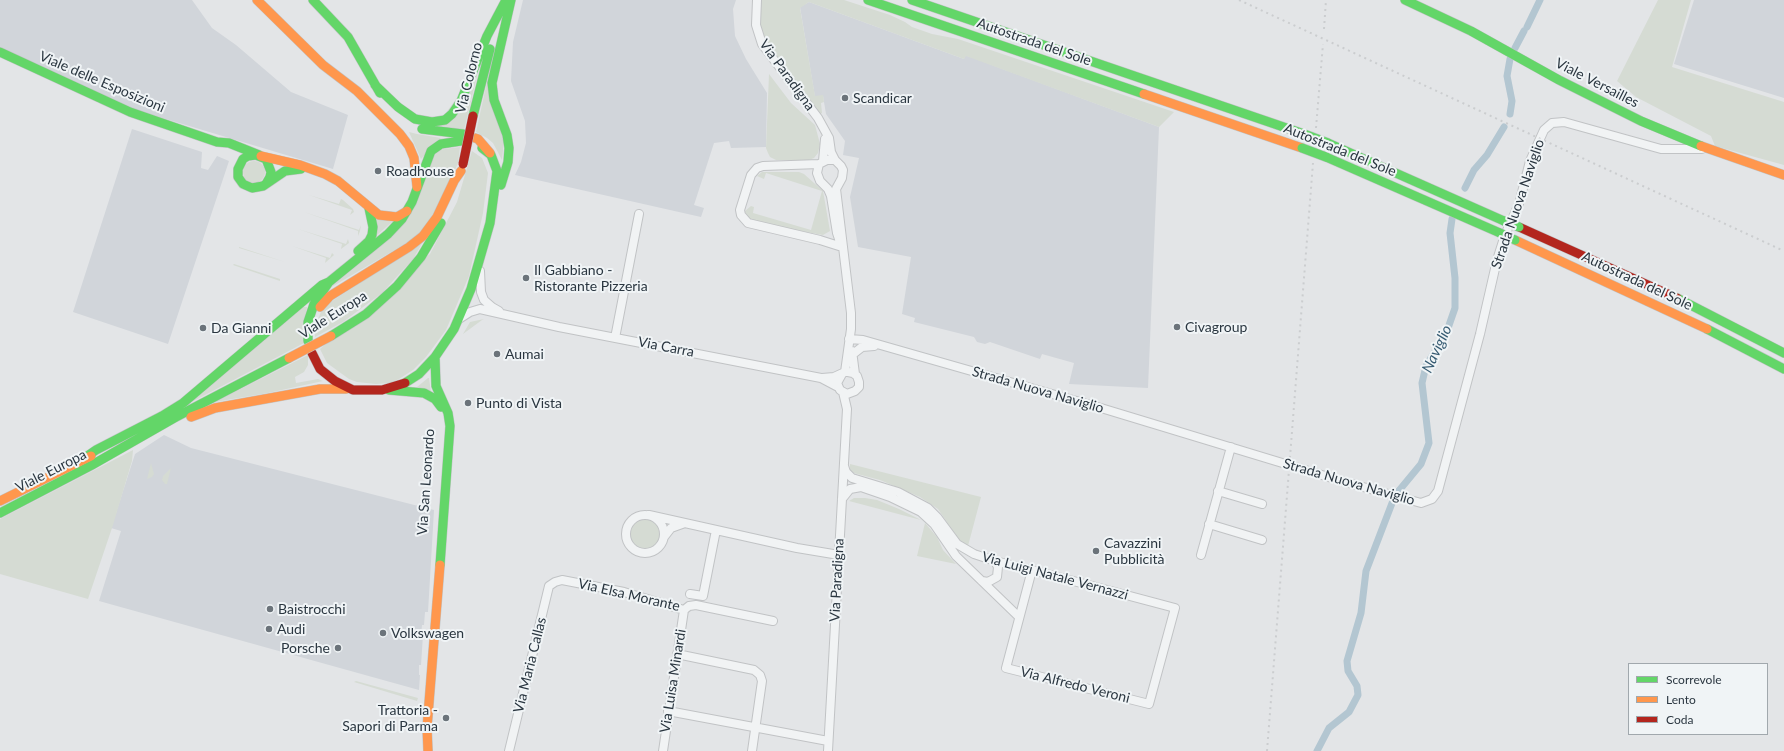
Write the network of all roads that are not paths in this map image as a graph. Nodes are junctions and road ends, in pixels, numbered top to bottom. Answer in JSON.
{"nodes":[{"id":1,"x":257,"y":0,"type":"edge"},
{"id":2,"x":313,"y":0,"type":"edge"},
{"id":3,"x":506,"y":0,"type":"edge"},
{"id":4,"x":511,"y":0,"type":"edge"},
{"id":5,"x":757,"y":0,"type":"edge"},
{"id":6,"x":868,"y":0,"type":"edge"},
{"id":7,"x":912,"y":0,"type":"edge"},
{"id":8,"x":1405,"y":0,"type":"edge"},
{"id":9,"x":0,"y":52,"type":"edge"},
{"id":10,"x":375,"y":85,"type":"junction"},
{"id":11,"x":822,"y":125,"type":"junction"},
{"id":12,"x":474,"y":141,"type":"dead end"},
{"id":13,"x":217,"y":142,"type":"junction"},
{"id":14,"x":1708,"y":149,"type":"junction"},
{"id":15,"x":260,"y":156,"type":"junction"},
{"id":16,"x":835,"y":160,"type":"junction"},
{"id":17,"x":821,"y":163,"type":"junction"},
{"id":18,"x":239,"y":166,"type":"junction"},
{"id":19,"x":462,"y":167,"type":"junction"},
{"id":20,"x":1766,"y":168,"type":"dead end"},
{"id":21,"x":308,"y":169,"type":"junction"},
{"id":22,"x":1782,"y":175,"type":"edge"},
{"id":23,"x":839,"y":181,"type":"junction"},
{"id":24,"x":266,"y":184,"type":"junction"},
{"id":25,"x":823,"y":184,"type":"junction"},
{"id":26,"x":418,"y":187,"type":"junction"},
{"id":27,"x":369,"y":208,"type":"junction"},
{"id":28,"x":407,"y":211,"type":"junction"},
{"id":29,"x":639,"y":214,"type":"dead end"},
{"id":30,"x":490,"y":224,"type":"junction"},
{"id":31,"x":842,"y":246,"type":"junction"},
{"id":32,"x":483,"y":250,"type":"junction"},
{"id":33,"x":338,"y":275,"type":"junction"},
{"id":34,"x":329,"y":282,"type":"junction"},
{"id":35,"x":511,"y":316,"type":"junction"},
{"id":36,"x":458,"y":320,"type":"junction"},
{"id":37,"x":616,"y":338,"type":"junction"},
{"id":38,"x":850,"y":339,"type":"junction"},
{"id":39,"x":891,"y":348,"type":"junction"},
{"id":40,"x":312,"y":353,"type":"dead end"},
{"id":41,"x":1784,"y":353,"type":"edge"},
{"id":42,"x":852,"y":354,"type":"junction"},
{"id":43,"x":436,"y":357,"type":"junction"},
{"id":44,"x":1784,"y":369,"type":"edge"},
{"id":45,"x":843,"y":373,"type":"junction"},
{"id":46,"x":855,"y":374,"type":"junction"},
{"id":47,"x":821,"y":378,"type":"junction"},
{"id":48,"x":353,"y":390,"type":"junction"},
{"id":49,"x":382,"y":390,"type":"junction"},
{"id":50,"x":841,"y":390,"type":"junction"},
{"id":51,"x":853,"y":393,"type":"junction"},
{"id":52,"x":847,"y":409,"type":"junction"},
{"id":53,"x":176,"y":417,"type":"junction"},
{"id":54,"x":1231,"y":447,"type":"junction"},
{"id":55,"x":83,"y":458,"type":"junction"},
{"id":56,"x":92,"y":466,"type":"junction"},
{"id":57,"x":844,"y":466,"type":"junction"},
{"id":58,"x":1218,"y":491,"type":"junction"},
{"id":59,"x":0,"y":501,"type":"edge"},
{"id":60,"x":842,"y":502,"type":"junction"},
{"id":61,"x":1262,"y":504,"type":"dead end"},
{"id":62,"x":0,"y":513,"type":"edge"},
{"id":63,"x":649,"y":515,"type":"junction"},
{"id":64,"x":686,"y":524,"type":"junction"},
{"id":65,"x":1209,"y":524,"type":"junction"},
{"id":66,"x":716,"y":530,"type":"junction"},
{"id":67,"x":663,"y":538,"type":"junction"},
{"id":68,"x":1262,"y":540,"type":"dead end"},
{"id":69,"x":839,"y":555,"type":"junction"},
{"id":70,"x":1201,"y":555,"type":"dead end"},
{"id":71,"x":995,"y":562,"type":"junction"},
{"id":72,"x":1032,"y":570,"type":"junction"},
{"id":73,"x":982,"y":581,"type":"junction"},
{"id":74,"x":555,"y":582,"type":"joint"},
{"id":75,"x":690,"y":594,"type":"dead end"},
{"id":76,"x":684,"y":610,"type":"junction"},
{"id":77,"x":1019,"y":617,"type":"junction"},
{"id":78,"x":773,"y":621,"type":"dead end"},
{"id":79,"x":434,"y":623,"type":"junction"},
{"id":80,"x":677,"y":654,"type":"junction"},
{"id":81,"x":1149,"y":704,"type":"joint"},
{"id":82,"x":668,"y":711,"type":"junction"},
{"id":83,"x":756,"y":726,"type":"junction"},
{"id":84,"x":427,"y":728,"type":"junction"},
{"id":85,"x":828,"y":741,"type":"junction"},
{"id":86,"x":423,"y":751,"type":"edge"},
{"id":87,"x":428,"y":751,"type":"edge"},
{"id":88,"x":509,"y":751,"type":"edge"},
{"id":89,"x":663,"y":751,"type":"edge"},
{"id":90,"x":752,"y":751,"type":"edge"},
{"id":91,"x":828,"y":751,"type":"edge"}],
"edges":[{"from":1,"to":26,"type":"main road"},
{"from":2,"to":10,"type":"main road"},
{"from":3,"to":10,"type":"main road"},
{"from":3,"to":19,"type":"main road","name":"Via Colorno","bridge":true},
{"from":4,"to":30,"type":"main road"},
{"from":5,"to":11,"type":"street","name":"Via Paradigna"},
{"from":6,"to":44,"type":"main road","name":"Autostrada del Sole","bridge":true},
{"from":7,"to":41,"type":"main road","name":"Autostrada del Sole","bridge":true},
{"from":8,"to":14,"type":"main road","name":"Viale Versailles"},
{"from":9,"to":13,"type":"main road","name":"Viale delle Esposizioni"},
{"from":10,"to":26,"type":"main road","name":"Viale Europa"},
{"from":11,"to":16,"type":"street","name":"Via Paradigna"},
{"from":11,"to":17,"type":"street","name":"Via Paradigna"},
{"from":12,"to":30,"type":"main road","name":"Viale Europa"},
{"from":13,"to":15,"type":"main road","name":"Viale delle Esposizioni"},
{"from":13,"to":18,"type":"main road","name":"Viale delle Esposizioni"},
{"from":14,"to":22,"type":"main road","name":"Viale Versailles"},
{"from":14,"to":54,"type":"street","name":"Strada Nuova Naviglio"},
{"from":15,"to":18,"type":"main road"},
{"from":15,"to":21,"type":"main road","name":"Viale delle Esposizioni"},
{"from":15,"to":24,"type":"main road"},
{"from":16,"to":17,"type":"street"},
{"from":16,"to":23,"type":"street","name":"Via Paradigna"},
{"from":17,"to":25,"type":"street","name":"Via Paradigna"},
{"from":17,"to":31,"type":"street"},
{"from":18,"to":24,"type":"main road","name":"Viale delle Esposizioni"},
{"from":19,"to":34,"type":"main road","name":"Viale Europa"},
{"from":19,"to":53,"type":"main road","name":"Viale Europa","bridge":true},
{"from":20,"to":22,"type":"street"},
{"from":21,"to":24,"type":"main road","name":"Viale delle Esposizioni"},
{"from":21,"to":27,"type":"main road","name":"Viale delle Esposizioni"},
{"from":23,"to":25,"type":"street"},
{"from":23,"to":31,"type":"street","name":"Via Paradigna"},
{"from":25,"to":31,"type":"street","name":"Via Paradigna"},
{"from":26,"to":28,"type":"main road","name":"Viale Europa"},
{"from":27,"to":28,"type":"main road","name":"Viale delle Esposizioni"},
{"from":27,"to":33,"type":"main road"},
{"from":28,"to":33,"type":"main road","name":"Viale Europa"},
{"from":29,"to":37,"type":"street"},
{"from":30,"to":32,"type":"main road","name":"Viale Europa"},
{"from":31,"to":38,"type":"street","name":"Via Paradigna"},
{"from":32,"to":35,"type":"street","name":"Via Carra"},
{"from":32,"to":36,"type":"main road","name":"Viale Europa"},
{"from":33,"to":34,"type":"main road","name":"Viale Europa"},
{"from":34,"to":55,"type":"main road"},
{"from":35,"to":36,"type":"street","name":"Via Carra"},
{"from":35,"to":37,"type":"street","name":"Via Carra"},
{"from":36,"to":43,"type":"main road","name":"Viale Europa"},
{"from":37,"to":47,"type":"street","name":"Via Carra"},
{"from":38,"to":39,"type":"street","name":"Strada Nuova Naviglio"},
{"from":38,"to":42,"type":"street"},
{"from":38,"to":45,"type":"street"},
{"from":39,"to":42,"type":"street","name":"Strada Nuova Naviglio"},
{"from":39,"to":54,"type":"street","name":"Strada Nuova Naviglio"},
{"from":40,"to":48,"type":"main road","name":"Viale Europa"},
{"from":42,"to":46,"type":"street"},
{"from":43,"to":49,"type":"main road","name":"Viale Europa"},
{"from":43,"to":79,"type":"main road","name":"Via San Leonardo"},
{"from":45,"to":46,"type":"street"},
{"from":45,"to":47,"type":"street","name":"Via Carra"},
{"from":45,"to":50,"type":"street"},
{"from":46,"to":51,"type":"street"},
{"from":47,"to":50,"type":"street","name":"Via Carra"},
{"from":48,"to":49,"type":"main road","name":"Viale Europa"},
{"from":48,"to":56,"type":"main road"},
{"from":49,"to":79,"type":"main road","name":"Via San Leonardo"},
{"from":50,"to":51,"type":"street"},
{"from":50,"to":52,"type":"street"},
{"from":51,"to":52,"type":"street"},
{"from":52,"to":57,"type":"street","name":"Via Paradigna"},
{"from":53,"to":55,"type":"main road","name":"Viale Europa"},
{"from":53,"to":56,"type":"main road","name":"Viale Europa"},
{"from":54,"to":58,"type":"street"},
{"from":55,"to":59,"type":"main road","name":"Viale Europa"},
{"from":56,"to":62,"type":"main road","name":"Viale Europa"},
{"from":57,"to":60,"type":"street","name":"Via Paradigna"},
{"from":57,"to":71,"type":"street","name":"Via Luigi Natale Vernazzi"},
{"from":58,"to":61,"type":"street"},
{"from":58,"to":65,"type":"street"},
{"from":60,"to":69,"type":"street","name":"Via Paradigna"},
{"from":60,"to":73,"type":"street"},
{"from":63,"to":64,"type":"street"},
{"from":63,"to":67,"type":"street"},
{"from":63,"to":67,"type":"street"},
{"from":64,"to":66,"type":"street"},
{"from":64,"to":67,"type":"street"},
{"from":65,"to":68,"type":"street"},
{"from":65,"to":70,"type":"street"},
{"from":66,"to":69,"type":"street"},
{"from":66,"to":75,"type":"street"},
{"from":69,"to":85,"type":"street","name":"Via Paradigna"},
{"from":71,"to":72,"type":"street","name":"Via Luigi Natale Vernazzi"},
{"from":71,"to":73,"type":"street"},
{"from":72,"to":77,"type":"street","name":"Via Alfredo Veroni"},
{"from":72,"to":81,"type":"street","name":"Via Luigi Natale Vernazzi"},
{"from":73,"to":77,"type":"street"},
{"from":74,"to":76,"type":"street","name":"Via Elsa Morante"},
{"from":74,"to":88,"type":"street","name":"Via Maria Callas"},
{"from":76,"to":78,"type":"street","name":"Via Elsa Morante"},
{"from":76,"to":80,"type":"street","name":"Via Luisa Minardi"},
{"from":77,"to":81,"type":"street","name":"Via Alfredo Veroni"},
{"from":79,"to":84,"type":"main road","name":"Via San Leonardo"},
{"from":80,"to":82,"type":"street","name":"Via Luisa Minardi"},
{"from":80,"to":83,"type":"street"},
{"from":82,"to":83,"type":"street"},
{"from":82,"to":89,"type":"street","name":"Via Luisa Minardi"},
{"from":83,"to":85,"type":"street"},
{"from":83,"to":90,"type":"street"},
{"from":84,"to":86,"type":"main road","name":"Via San Leonardo"},
{"from":84,"to":87,"type":"main road","name":"Via San Leonardo"},
{"from":85,"to":91,"type":"street","name":"Via Paradigna"}]}
